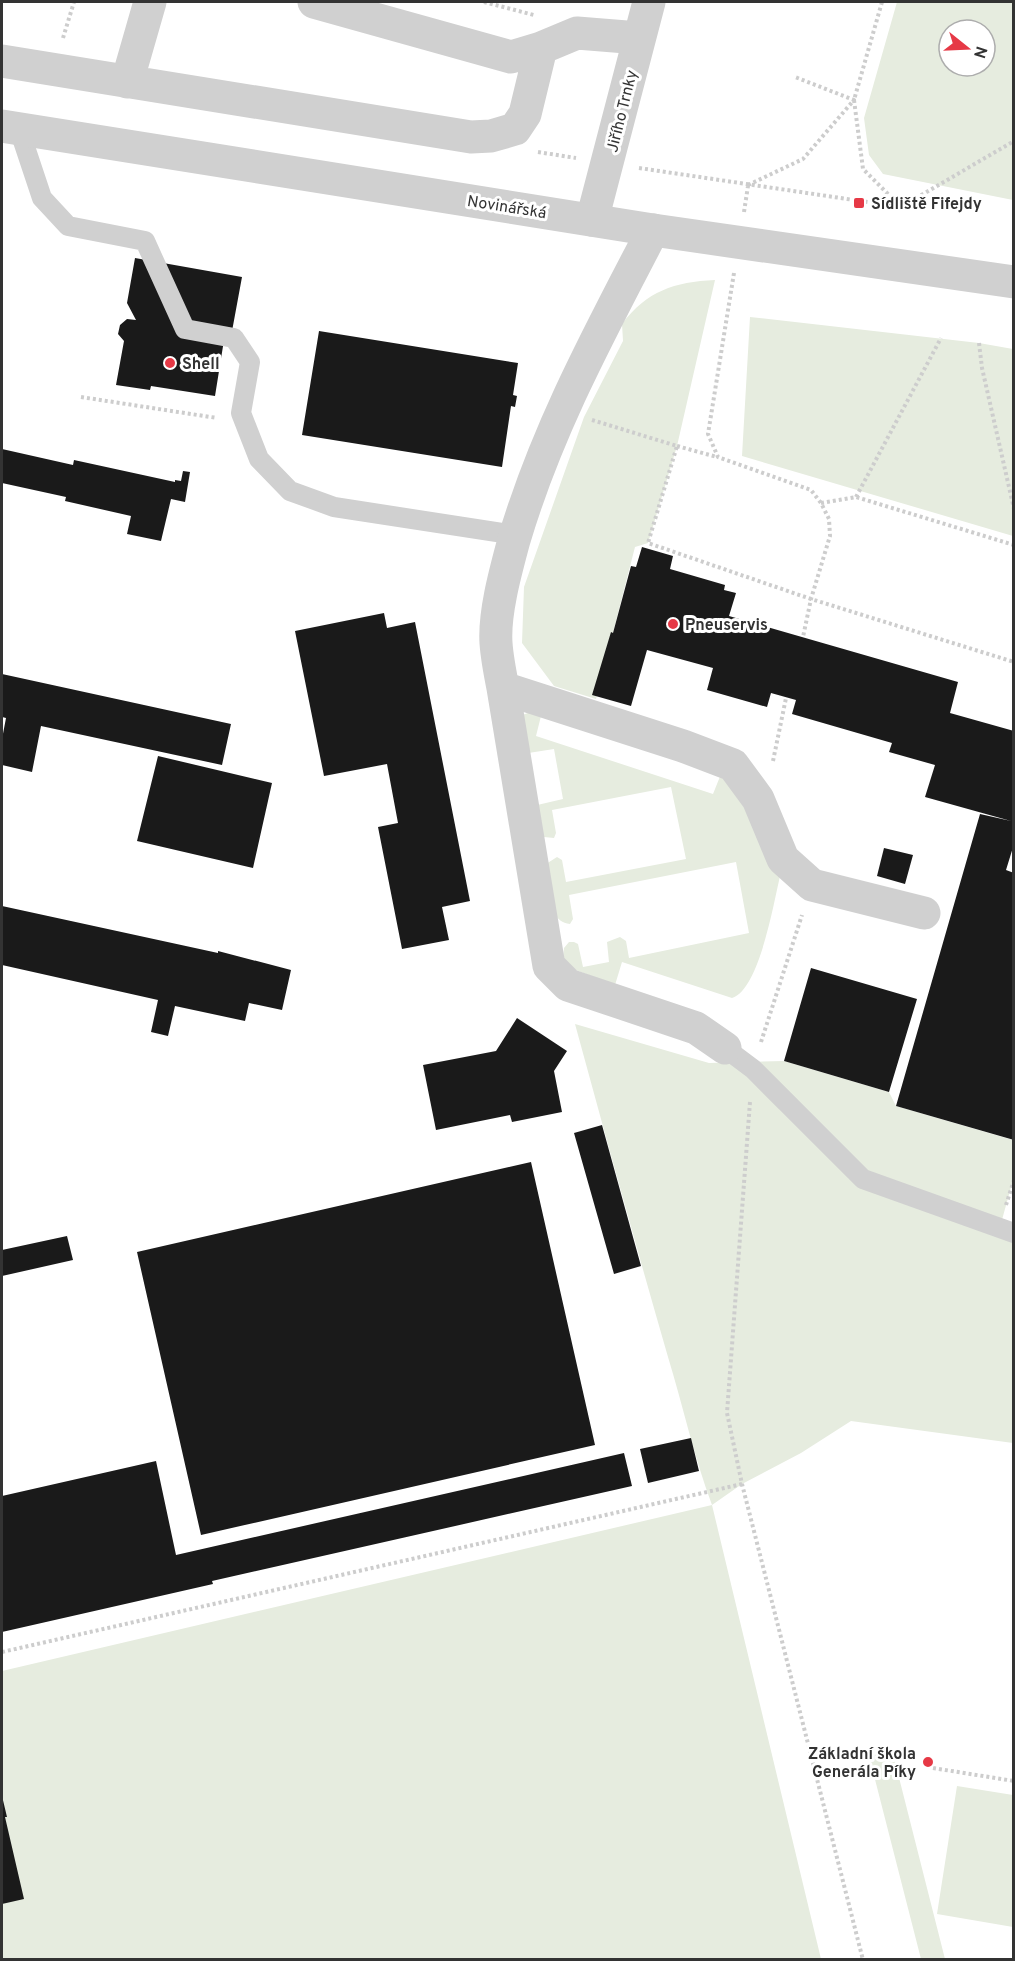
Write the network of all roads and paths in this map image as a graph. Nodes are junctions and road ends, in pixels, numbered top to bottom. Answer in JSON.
{"nodes":[{"id":1,"x":150,"y":2,"type":"edge"},
{"id":2,"x":314,"y":2,"type":"edge"},
{"id":3,"x":650,"y":2,"type":"edge"},
{"id":4,"x":882,"y":2,"type":"edge"},
{"id":5,"x":639,"y":38,"type":"junction"},
{"id":6,"x":541,"y":48,"type":"junction"},
{"id":7,"x":2,"y":61,"type":"edge"},
{"id":8,"x":795,"y":77,"type":"dead end"},
{"id":9,"x":127,"y":82,"type":"junction"},
{"id":10,"x":854,"y":99,"type":"junction"},
{"id":11,"x":10,"y":127,"type":"edge"},
{"id":12,"x":1014,"y":141,"type":"edge"},
{"id":13,"x":607,"y":163,"type":"junction"},
{"id":14,"x":748,"y":186,"type":"junction"},
{"id":15,"x":901,"y":207,"type":"junction"},
{"id":16,"x":592,"y":220,"type":"junction"},
{"id":17,"x":653,"y":230,"type":"junction"},
{"id":18,"x":1014,"y":282,"type":"edge"},
{"id":19,"x":729,"y":306,"type":"dead end"},
{"id":20,"x":941,"y":338,"type":"dead end"},
{"id":21,"x":980,"y":343,"type":"dead end"},
{"id":22,"x":81,"y":398,"type":"dead end"},
{"id":23,"x":584,"y":417,"type":"dead end"},
{"id":24,"x":245,"y":423,"type":"junction"},
{"id":25,"x":677,"y":446,"type":"junction"},
{"id":26,"x":718,"y":457,"type":"junction"},
{"id":27,"x":856,"y":496,"type":"junction"},
{"id":28,"x":821,"y":503,"type":"junction"},
{"id":29,"x":1014,"y":509,"type":"edge"},
{"id":30,"x":516,"y":535,"type":"junction"},
{"id":31,"x":1014,"y":545,"type":"edge"},
{"id":32,"x":811,"y":599,"type":"junction"},
{"id":33,"x":803,"y":638,"type":"dead end"},
{"id":34,"x":1014,"y":662,"type":"edge"},
{"id":35,"x":503,"y":688,"type":"junction"},
{"id":36,"x":786,"y":698,"type":"dead end"},
{"id":37,"x":775,"y":768,"type":"dead end"},
{"id":38,"x":812,"y":885,"type":"junction"},
{"id":39,"x":924,"y":913,"type":"dead end"},
{"id":40,"x":725,"y":1048,"type":"joint"},
{"id":41,"x":753,"y":1069,"type":"junction"},
{"id":42,"x":1014,"y":1233,"type":"edge"},
{"id":43,"x":742,"y":1484,"type":"junction"},
{"id":44,"x":2,"y":1652,"type":"edge"},
{"id":45,"x":933,"y":1768,"type":"dead end"},
{"id":46,"x":1014,"y":1781,"type":"edge"},
{"id":47,"x":862,"y":1959,"type":"edge"}],
"edges":[{"from":1,"to":9,"type":"street"},
{"from":2,"to":6,"type":"street"},
{"from":3,"to":5,"type":"street","name":"Jiřího Trnky"},
{"from":4,"to":10,"type":"path"},
{"from":5,"to":6,"type":"street"},
{"from":5,"to":13,"type":"street","name":"Jiřího Trnky"},
{"from":6,"to":9,"type":"street"},
{"from":7,"to":9,"type":"street"},
{"from":8,"to":10,"type":"path"},
{"from":10,"to":14,"type":"path"},
{"from":10,"to":15,"type":"path"},
{"from":11,"to":16,"type":"street","name":"Novinářská"},
{"from":11,"to":24,"type":"lane"},
{"from":12,"to":15,"type":"path"},
{"from":13,"to":14,"type":"path"},
{"from":13,"to":16,"type":"street","name":"Jiřího Trnky"},
{"from":14,"to":15,"type":"path"},
{"from":16,"to":17,"type":"street","name":"Novinářská"},
{"from":17,"to":18,"type":"street","name":"Novinářská"},
{"from":17,"to":30,"type":"street"},
{"from":19,"to":26,"type":"path"},
{"from":20,"to":27,"type":"path"},
{"from":21,"to":29,"type":"path"},
{"from":22,"to":24,"type":"path"},
{"from":23,"to":25,"type":"path"},
{"from":24,"to":30,"type":"lane"},
{"from":25,"to":26,"type":"path"},
{"from":25,"to":32,"type":"path"},
{"from":26,"to":28,"type":"path"},
{"from":27,"to":28,"type":"path"},
{"from":27,"to":31,"type":"path"},
{"from":28,"to":32,"type":"path"},
{"from":30,"to":35,"type":"street"},
{"from":32,"to":33,"type":"path"},
{"from":32,"to":34,"type":"path"},
{"from":35,"to":38,"type":"street"},
{"from":35,"to":40,"type":"street"},
{"from":36,"to":37,"type":"path"},
{"from":38,"to":39,"type":"street"},
{"from":38,"to":41,"type":"path"},
{"from":40,"to":41,"type":"lane"},
{"from":41,"to":42,"type":"lane"},
{"from":41,"to":43,"type":"path"},
{"from":43,"to":44,"type":"path"},
{"from":43,"to":47,"type":"path"},
{"from":45,"to":46,"type":"path"}]}
